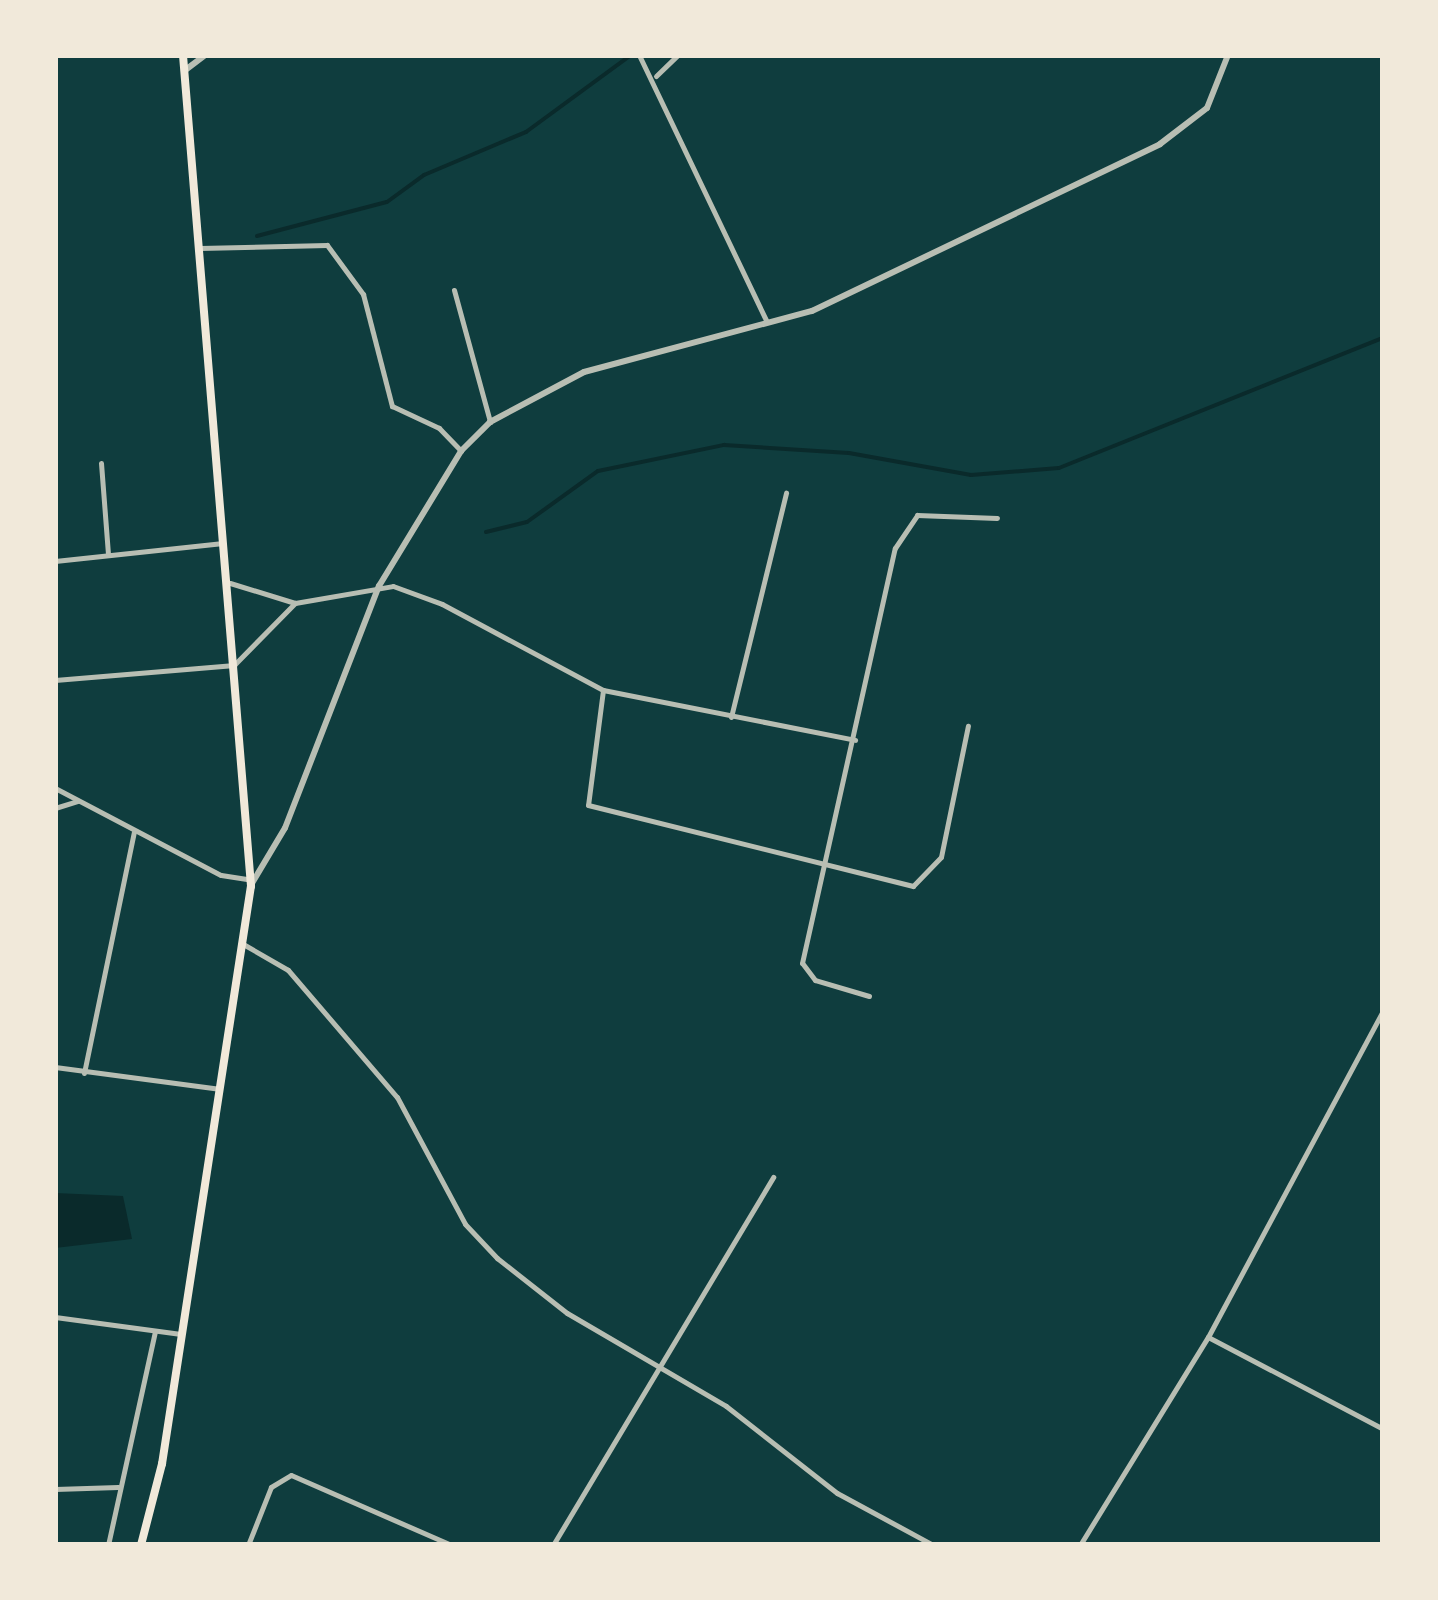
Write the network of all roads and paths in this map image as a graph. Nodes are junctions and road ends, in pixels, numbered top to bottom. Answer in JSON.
{"nodes":[{"id":1,"x":183,"y":55,"type":"edge"},
{"id":2,"x":205,"y":55,"type":"edge"},
{"id":3,"x":639,"y":55,"type":"edge"},
{"id":4,"x":678,"y":55,"type":"edge"},
{"id":5,"x":1228,"y":55,"type":"edge"},
{"id":6,"x":184,"y":71,"type":"junction"},
{"id":7,"x":656,"y":76,"type":"junction"},
{"id":8,"x":197,"y":249,"type":"junction"},
{"id":9,"x":454,"y":290,"type":"dead end"},
{"id":10,"x":768,"y":325,"type":"junction"},
{"id":11,"x":490,"y":422,"type":"junction"},
{"id":12,"x":461,"y":451,"type":"junction"},
{"id":13,"x":101,"y":463,"type":"dead end"},
{"id":14,"x":786,"y":494,"type":"dead end"},
{"id":15,"x":997,"y":518,"type":"dead end"},
{"id":16,"x":223,"y":543,"type":"junction"},
{"id":17,"x":108,"y":554,"type":"junction"},
{"id":18,"x":55,"y":560,"type":"edge"},
{"id":19,"x":230,"y":582,"type":"junction"},
{"id":20,"x":379,"y":586,"type":"junction"},
{"id":21,"x":295,"y":603,"type":"junction"},
{"id":22,"x":234,"y":665,"type":"junction"},
{"id":23,"x":55,"y":680,"type":"edge"},
{"id":24,"x":604,"y":690,"type":"junction"},
{"id":25,"x":731,"y":717,"type":"junction"},
{"id":26,"x":968,"y":726,"type":"dead end"},
{"id":27,"x":855,"y":740,"type":"junction"},
{"id":28,"x":55,"y":788,"type":"edge"},
{"id":29,"x":78,"y":801,"type":"junction"},
{"id":30,"x":55,"y":808,"type":"edge"},
{"id":31,"x":134,"y":832,"type":"junction"},
{"id":32,"x":828,"y":860,"type":"junction"},
{"id":33,"x":249,"y":883,"type":"junction"},
{"id":34,"x":243,"y":944,"type":"junction"},
{"id":35,"x":869,"y":996,"type":"dead end"},
{"id":36,"x":1383,"y":1010,"type":"edge"},
{"id":37,"x":55,"y":1068,"type":"edge"},
{"id":38,"x":84,"y":1072,"type":"junction"},
{"id":39,"x":222,"y":1089,"type":"junction"},
{"id":40,"x":773,"y":1177,"type":"dead end"},
{"id":41,"x":55,"y":1316,"type":"edge"},
{"id":42,"x":155,"y":1331,"type":"junction"},
{"id":43,"x":181,"y":1334,"type":"junction"},
{"id":44,"x":1208,"y":1337,"type":"junction"},
{"id":45,"x":660,"y":1371,"type":"junction"},
{"id":46,"x":1383,"y":1429,"type":"edge"},
{"id":47,"x":118,"y":1487,"type":"junction"},
{"id":48,"x":55,"y":1489,"type":"edge"},
{"id":49,"x":108,"y":1545,"type":"edge"},
{"id":50,"x":141,"y":1545,"type":"edge"},
{"id":51,"x":248,"y":1545,"type":"edge"},
{"id":52,"x":451,"y":1545,"type":"edge"},
{"id":53,"x":553,"y":1545,"type":"edge"},
{"id":54,"x":933,"y":1545,"type":"edge"},
{"id":55,"x":1080,"y":1545,"type":"edge"}],
"edges":[{"from":1,"to":6,"type":"main road"},
{"from":2,"to":6,"type":"street"},
{"from":3,"to":7,"type":"street"},
{"from":4,"to":7,"type":"street"},
{"from":5,"to":10,"type":"street"},
{"from":6,"to":8,"type":"main road"},
{"from":7,"to":10,"type":"street"},
{"from":8,"to":12,"type":"street"},
{"from":8,"to":16,"type":"main road"},
{"from":9,"to":11,"type":"street"},
{"from":10,"to":11,"type":"street"},
{"from":11,"to":12,"type":"street"},
{"from":12,"to":20,"type":"street"},
{"from":13,"to":17,"type":"street"},
{"from":14,"to":25,"type":"street"},
{"from":15,"to":27,"type":"street"},
{"from":16,"to":17,"type":"street"},
{"from":16,"to":19,"type":"main road"},
{"from":17,"to":18,"type":"street"},
{"from":19,"to":21,"type":"street"},
{"from":19,"to":22,"type":"main road"},
{"from":20,"to":21,"type":"street"},
{"from":20,"to":24,"type":"street"},
{"from":20,"to":33,"type":"street"},
{"from":21,"to":22,"type":"street"},
{"from":22,"to":23,"type":"street"},
{"from":22,"to":33,"type":"main road"},
{"from":24,"to":25,"type":"street"},
{"from":24,"to":32,"type":"street"},
{"from":25,"to":27,"type":"street"},
{"from":26,"to":32,"type":"street"},
{"from":27,"to":32,"type":"street"},
{"from":28,"to":29,"type":"street"},
{"from":29,"to":30,"type":"street"},
{"from":29,"to":31,"type":"street"},
{"from":31,"to":33,"type":"street"},
{"from":31,"to":38,"type":"street"},
{"from":32,"to":35,"type":"street"},
{"from":33,"to":34,"type":"main road"},
{"from":34,"to":39,"type":"main road"},
{"from":34,"to":45,"type":"street"},
{"from":36,"to":44,"type":"street"},
{"from":37,"to":38,"type":"street"},
{"from":38,"to":39,"type":"street"},
{"from":39,"to":43,"type":"main road"},
{"from":40,"to":45,"type":"street"},
{"from":41,"to":42,"type":"street"},
{"from":42,"to":43,"type":"street"},
{"from":42,"to":47,"type":"street"},
{"from":43,"to":50,"type":"main road"},
{"from":44,"to":46,"type":"street"},
{"from":44,"to":55,"type":"street"},
{"from":45,"to":53,"type":"street"},
{"from":45,"to":54,"type":"street"},
{"from":47,"to":48,"type":"street"},
{"from":47,"to":49,"type":"street"},
{"from":51,"to":52,"type":"street"}]}
